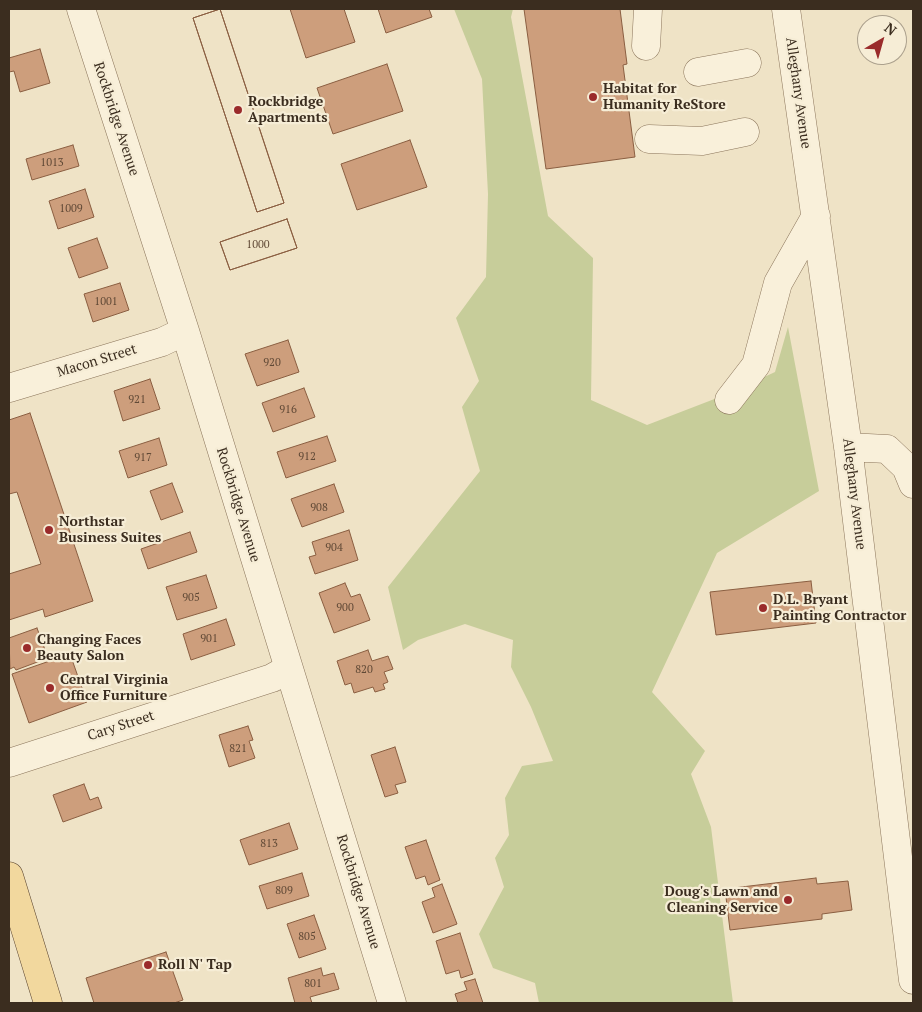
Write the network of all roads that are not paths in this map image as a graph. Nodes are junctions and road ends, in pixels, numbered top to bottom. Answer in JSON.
{"nodes":[{"id":1,"x":80,"y":9,"type":"edge"},
{"id":2,"x":648,"y":9,"type":"edge"},
{"id":3,"x":786,"y":9,"type":"edge"},
{"id":4,"x":646,"y":46,"type":"dead end"},
{"id":5,"x":747,"y":63,"type":"dead end"},
{"id":6,"x":698,"y":72,"type":"dead end"},
{"id":7,"x":745,"y":132,"type":"dead end"},
{"id":8,"x":649,"y":139,"type":"dead end"},
{"id":9,"x":816,"y":216,"type":"junction"},
{"id":10,"x":185,"y":331,"type":"junction"},
{"id":11,"x":9,"y":388,"type":"edge"},
{"id":12,"x":729,"y":400,"type":"dead end"},
{"id":13,"x":848,"y":448,"type":"junction"},
{"id":14,"x":913,"y":484,"type":"edge"},
{"id":15,"x":288,"y":669,"type":"junction"},
{"id":16,"x":9,"y":763,"type":"edge"},
{"id":17,"x":9,"y":876,"type":"edge"},
{"id":18,"x":913,"y":980,"type":"edge"},
{"id":19,"x":48,"y":1003,"type":"edge"},
{"id":20,"x":392,"y":1003,"type":"edge"}],
"edges":[{"from":1,"to":10,"type":"street","name":"Rockbridge Avenue"},
{"from":2,"to":4,"type":"street"},
{"from":3,"to":9,"type":"street","name":"Alleghany Avenue"},
{"from":5,"to":6,"type":"street"},
{"from":7,"to":8,"type":"street"},
{"from":9,"to":12,"type":"street"},
{"from":9,"to":13,"type":"street","name":"Alleghany Avenue"},
{"from":10,"to":11,"type":"street","name":"Macon Street"},
{"from":10,"to":15,"type":"street","name":"Rockbridge Avenue"},
{"from":13,"to":14,"type":"street"},
{"from":13,"to":18,"type":"street","name":"Alleghany Avenue"},
{"from":15,"to":16,"type":"street","name":"Cary Street"},
{"from":15,"to":20,"type":"street","name":"Rockbridge Avenue"},
{"from":17,"to":19,"type":"main road"}]}
